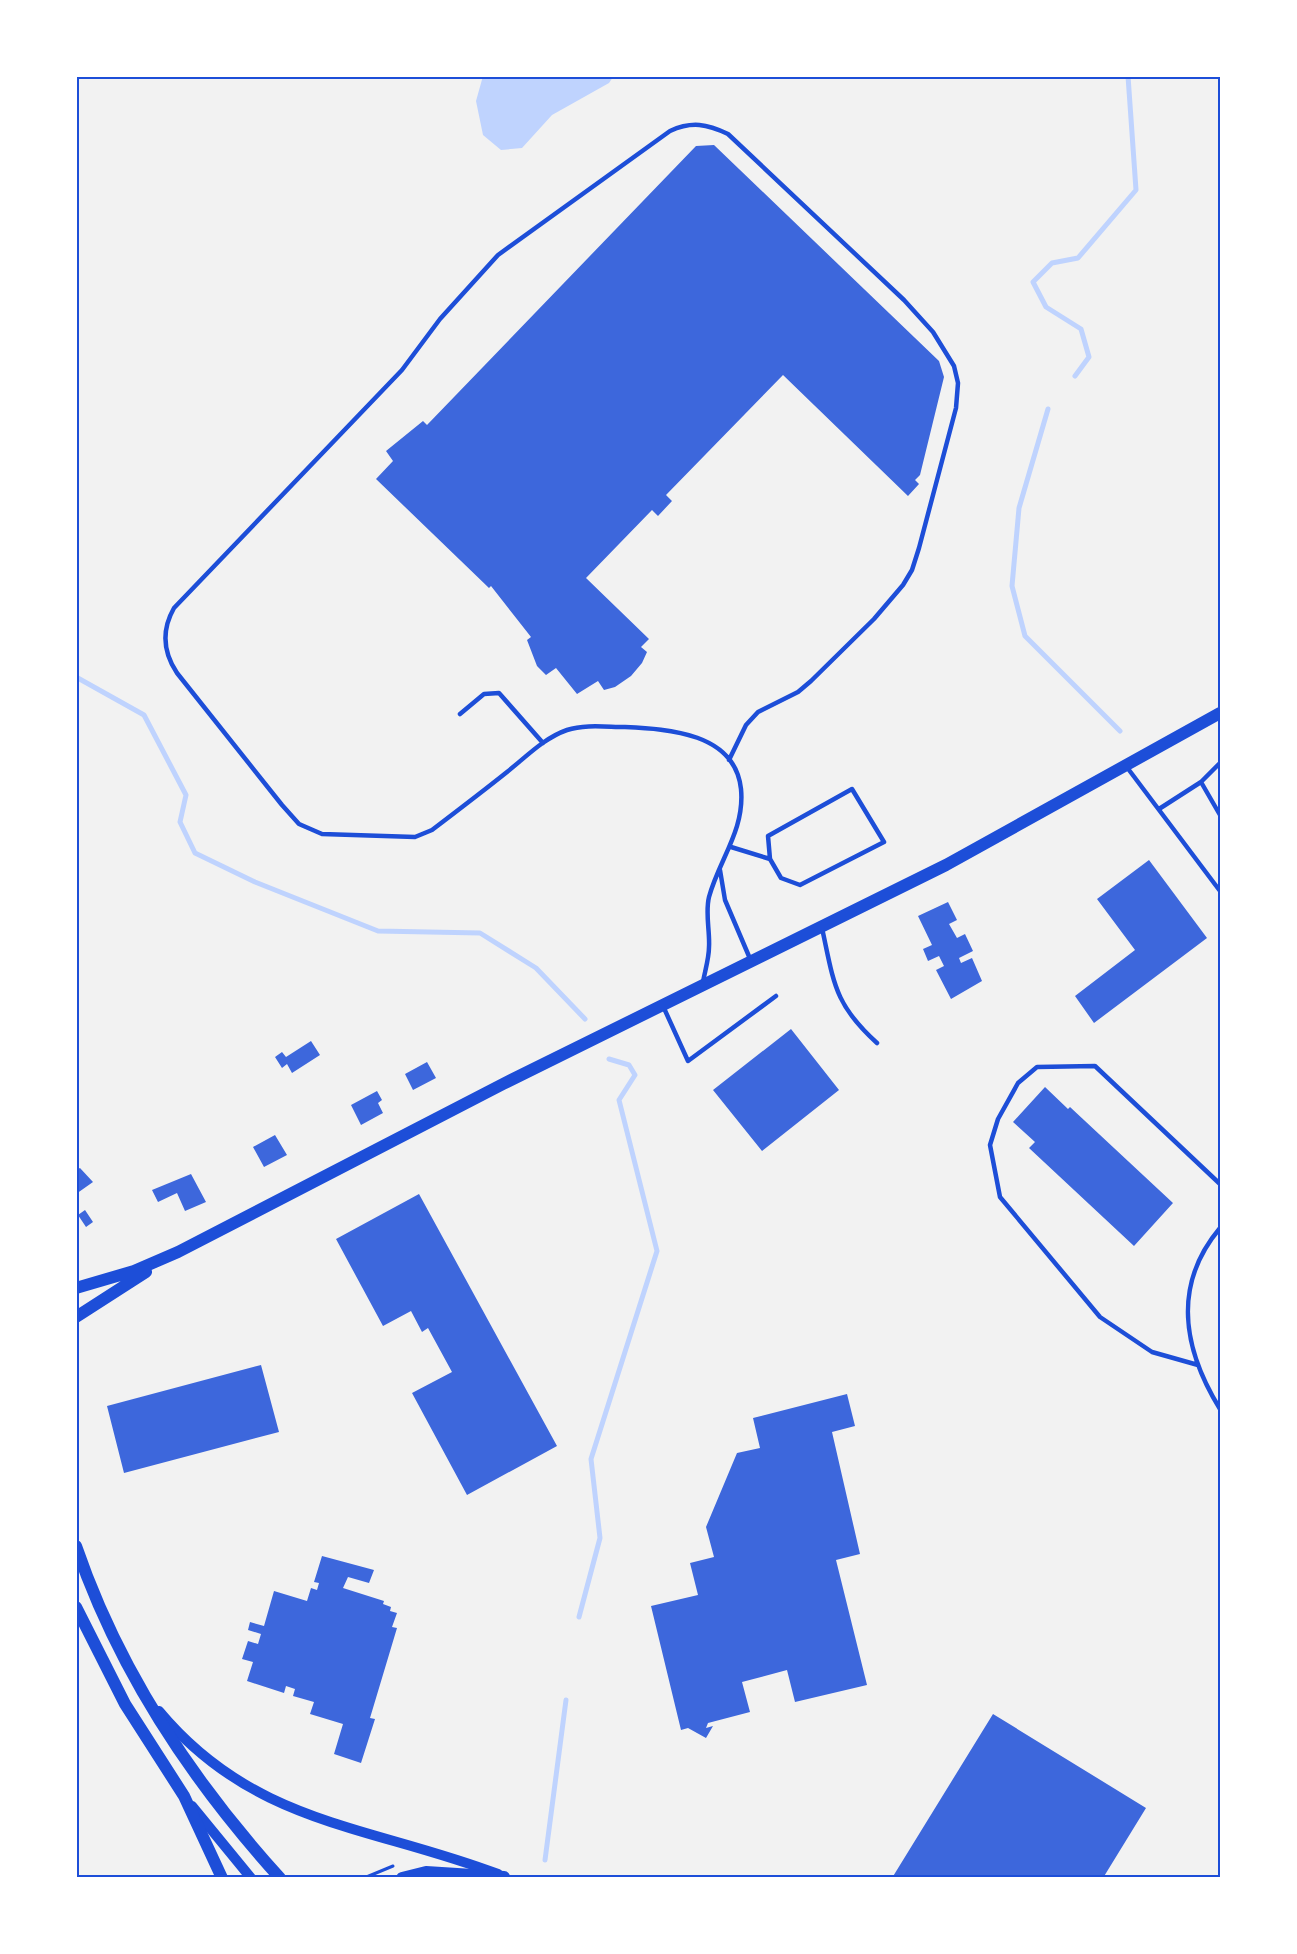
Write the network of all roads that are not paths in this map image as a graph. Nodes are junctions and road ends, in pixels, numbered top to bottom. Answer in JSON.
{"nodes":[{"id":1,"x":460,"y":714,"type":"dead end"},
{"id":2,"x":1219,"y":716,"type":"edge"},
{"id":3,"x":543,"y":743,"type":"junction"},
{"id":4,"x":729,"y":760,"type":"junction"},
{"id":5,"x":1221,"y":763,"type":"edge"},
{"id":6,"x":1125,"y":765,"type":"junction"},
{"id":7,"x":1201,"y":782,"type":"junction"},
{"id":8,"x":1159,"y":809,"type":"junction"},
{"id":9,"x":1221,"y":815,"type":"edge"},
{"id":10,"x":732,"y":847,"type":"junction"},
{"id":11,"x":770,"y":858,"type":"junction"},
{"id":12,"x":720,"y":870,"type":"junction"},
{"id":13,"x":1220,"y":890,"type":"edge"},
{"id":14,"x":822,"y":927,"type":"junction"},
{"id":15,"x":752,"y":963,"type":"junction"},
{"id":16,"x":702,"y":987,"type":"junction"},
{"id":17,"x":776,"y":996,"type":"dead end"},
{"id":18,"x":663,"y":1006,"type":"junction"},
{"id":19,"x":877,"y":1043,"type":"dead end"},
{"id":20,"x":1221,"y":1184,"type":"edge"},
{"id":21,"x":1221,"y":1228,"type":"edge"},
{"id":22,"x":1218,"y":1236,"type":"edge"},
{"id":23,"x":178,"y":1252,"type":"junction"},
{"id":24,"x":76,"y":1288,"type":"edge"},
{"id":25,"x":76,"y":1317,"type":"edge"},
{"id":26,"x":1198,"y":1365,"type":"junction"},
{"id":27,"x":1221,"y":1408,"type":"edge"},
{"id":28,"x":76,"y":1546,"type":"edge"},
{"id":29,"x":76,"y":1607,"type":"edge"},
{"id":30,"x":145,"y":1694,"type":"junction"},
{"id":31,"x":184,"y":1796,"type":"junction"},
{"id":32,"x":505,"y":1877,"type":"edge"},
{"id":33,"x":222,"y":1878,"type":"edge"},
{"id":34,"x":251,"y":1878,"type":"edge"},
{"id":35,"x":280,"y":1878,"type":"edge"},
{"id":36,"x":402,"y":1878,"type":"edge"}],
"edges":[{"from":1,"to":3,"type":"lane"},
{"from":2,"to":6,"type":"main road"},
{"from":3,"to":4,"type":"lane"},
{"from":3,"to":4,"type":"lane"},
{"from":4,"to":10,"type":"lane"},
{"from":5,"to":7,"type":"lane"},
{"from":6,"to":8,"type":"lane"},
{"from":6,"to":14,"type":"main road"},
{"from":7,"to":8,"type":"lane"},
{"from":7,"to":9,"type":"lane"},
{"from":8,"to":13,"type":"lane"},
{"from":10,"to":11,"type":"lane"},
{"from":10,"to":12,"type":"lane"},
{"from":11,"to":11,"type":"lane"},
{"from":12,"to":15,"type":"lane"},
{"from":12,"to":16,"type":"lane"},
{"from":14,"to":15,"type":"main road"},
{"from":14,"to":19,"type":"lane"},
{"from":15,"to":16,"type":"main road"},
{"from":16,"to":18,"type":"main road"},
{"from":17,"to":18,"type":"lane"},
{"from":18,"to":23,"type":"main road"},
{"from":20,"to":26,"type":"lane"},
{"from":21,"to":22,"type":"lane"},
{"from":22,"to":26,"type":"lane"},
{"from":23,"to":24,"type":"main road"},
{"from":23,"to":25,"type":"main road"},
{"from":26,"to":27,"type":"lane"},
{"from":28,"to":30,"type":"main road"},
{"from":29,"to":31,"type":"main road"},
{"from":30,"to":32,"type":"street"},
{"from":30,"to":35,"type":"main road"},
{"from":31,"to":33,"type":"main road"},
{"from":31,"to":34,"type":"street"},
{"from":32,"to":36,"type":"main road"}]}
